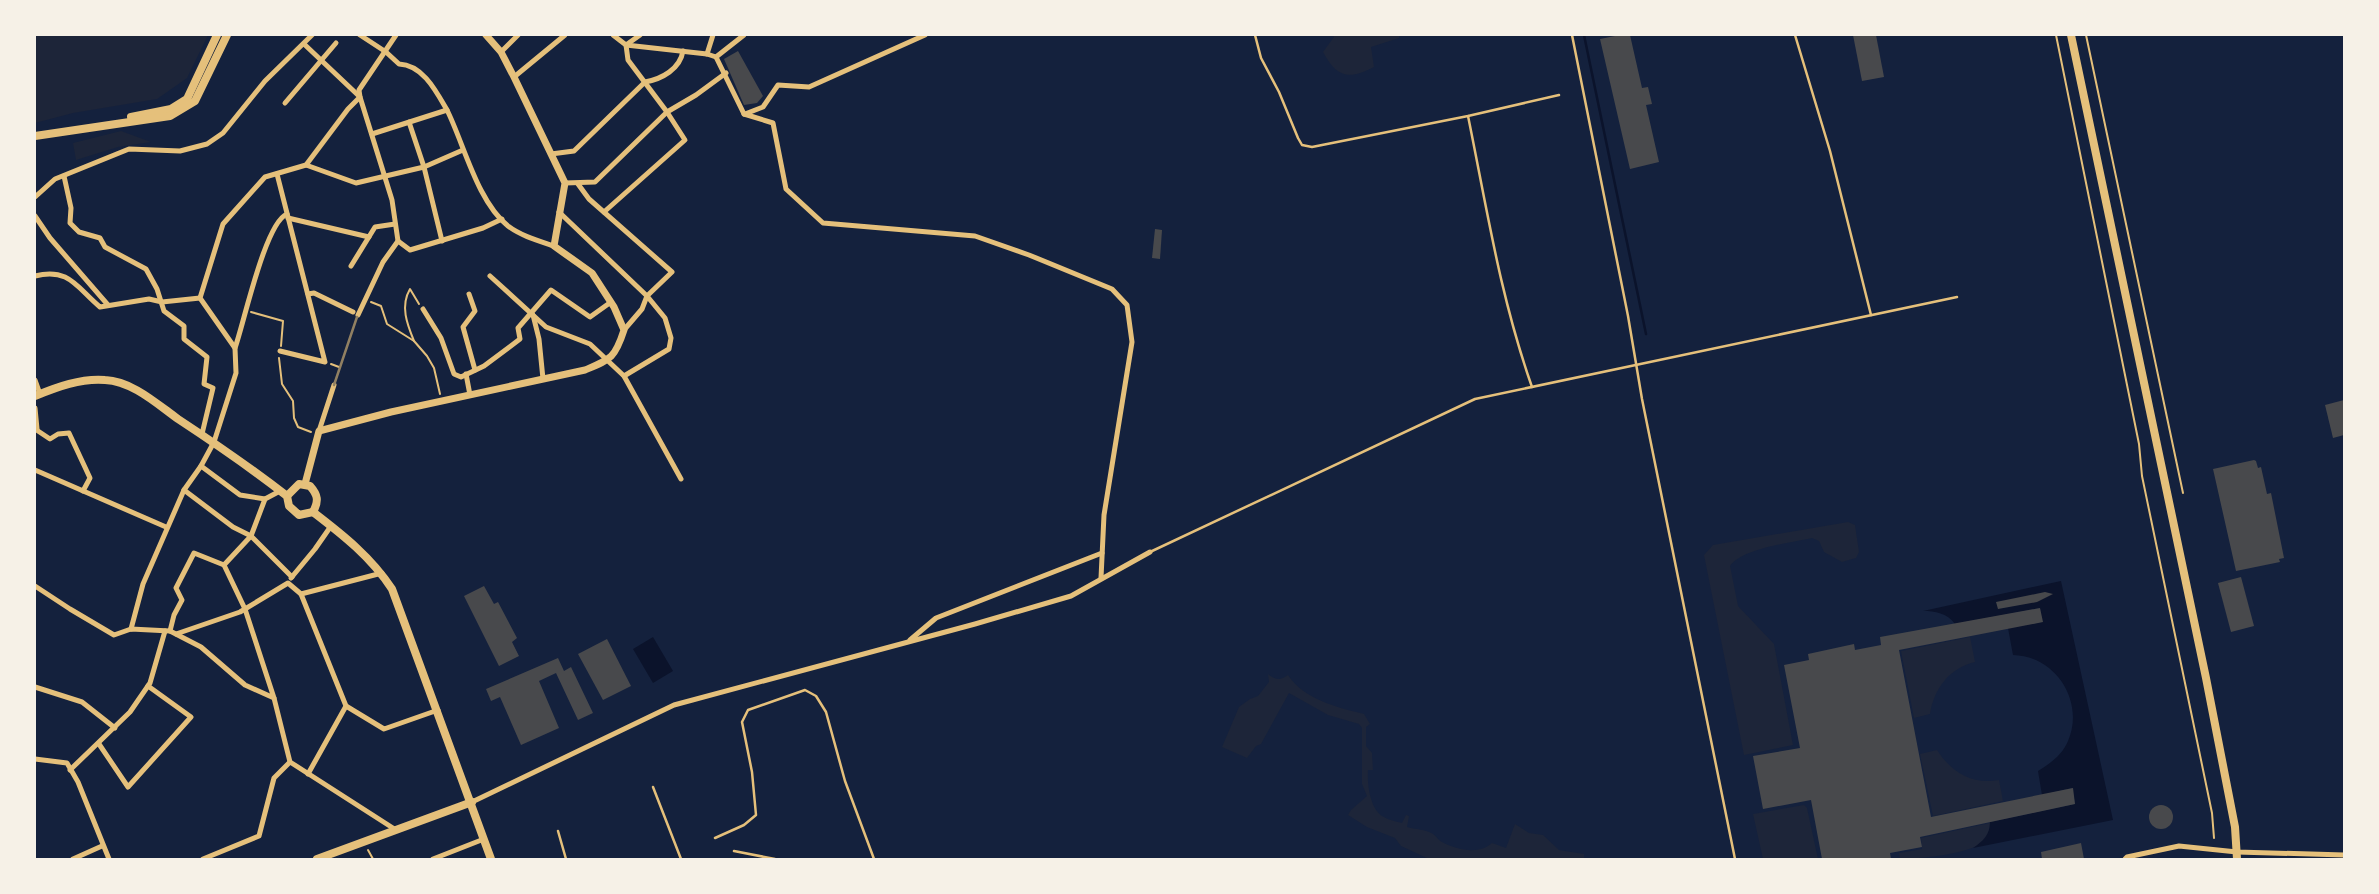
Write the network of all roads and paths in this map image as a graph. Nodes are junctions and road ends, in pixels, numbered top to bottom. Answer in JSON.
{"nodes":[{"id":1,"x":217,"y":35,"type":"edge"},
{"id":2,"x":227,"y":35,"type":"edge"},
{"id":3,"x":312,"y":35,"type":"edge"},
{"id":4,"x":360,"y":35,"type":"edge"},
{"id":5,"x":396,"y":35,"type":"edge"},
{"id":6,"x":486,"y":35,"type":"edge"},
{"id":7,"x":518,"y":35,"type":"edge"},
{"id":8,"x":565,"y":35,"type":"edge"},
{"id":9,"x":613,"y":35,"type":"edge"},
{"id":10,"x":640,"y":35,"type":"edge"},
{"id":11,"x":713,"y":35,"type":"edge"},
{"id":12,"x":744,"y":35,"type":"edge"},
{"id":13,"x":925,"y":35,"type":"edge"},
{"id":14,"x":1255,"y":35,"type":"edge"},
{"id":15,"x":1572,"y":35,"type":"edge"},
{"id":16,"x":1795,"y":35,"type":"edge"},
{"id":17,"x":2056,"y":35,"type":"edge"},
{"id":18,"x":2071,"y":35,"type":"edge"},
{"id":19,"x":2086,"y":35,"type":"edge"},
{"id":20,"x":336,"y":43,"type":"dead end"},
{"id":21,"x":304,"y":44,"type":"junction"},
{"id":22,"x":626,"y":45,"type":"junction"},
{"id":23,"x":683,"y":51,"type":"junction"},
{"id":24,"x":386,"y":52,"type":"junction"},
{"id":25,"x":501,"y":52,"type":"junction"},
{"id":26,"x":706,"y":54,"type":"junction"},
{"id":27,"x":716,"y":57,"type":"junction"},
{"id":28,"x":321,"y":60,"type":"junction"},
{"id":29,"x":726,"y":73,"type":"junction"},
{"id":30,"x":514,"y":77,"type":"junction"},
{"id":31,"x":645,"y":82,"type":"junction"},
{"id":32,"x":1559,"y":95,"type":"dead end"},
{"id":33,"x":360,"y":97,"type":"junction"},
{"id":34,"x":285,"y":103,"type":"dead end"},
{"id":35,"x":447,"y":110,"type":"junction"},
{"id":36,"x":668,"y":112,"type":"junction"},
{"id":37,"x":744,"y":114,"type":"junction"},
{"id":38,"x":1468,"y":116,"type":"junction"},
{"id":39,"x":409,"y":122,"type":"junction"},
{"id":40,"x":35,"y":132,"type":"edge"},
{"id":41,"x":372,"y":134,"type":"junction"},
{"id":42,"x":35,"y":136,"type":"edge"},
{"id":43,"x":463,"y":150,"type":"junction"},
{"id":44,"x":551,"y":154,"type":"junction"},
{"id":45,"x":306,"y":165,"type":"junction"},
{"id":46,"x":424,"y":167,"type":"junction"},
{"id":47,"x":276,"y":174,"type":"junction"},
{"id":48,"x":384,"y":175,"type":"junction"},
{"id":49,"x":64,"y":176,"type":"junction"},
{"id":50,"x":565,"y":183,"type":"junction"},
{"id":51,"x":578,"y":184,"type":"junction"},
{"id":52,"x":35,"y":197,"type":"edge"},
{"id":53,"x":559,"y":212,"type":"junction"},
{"id":54,"x":604,"y":212,"type":"junction"},
{"id":55,"x":35,"y":216,"type":"edge"},
{"id":56,"x":287,"y":216,"type":"junction"},
{"id":57,"x":502,"y":219,"type":"junction"},
{"id":58,"x":395,"y":224,"type":"junction"},
{"id":59,"x":369,"y":237,"type":"junction"},
{"id":60,"x":398,"y":241,"type":"junction"},
{"id":61,"x":442,"y":242,"type":"junction"},
{"id":62,"x":554,"y":246,"type":"junction"},
{"id":63,"x":351,"y":266,"type":"dead end"},
{"id":64,"x":35,"y":276,"type":"edge"},
{"id":65,"x":490,"y":276,"type":"dead end"},
{"id":66,"x":308,"y":294,"type":"junction"},
{"id":67,"x":468,"y":294,"type":"dead end"},
{"id":68,"x":647,"y":296,"type":"junction"},
{"id":69,"x":1957,"y":297,"type":"dead end"},
{"id":70,"x":200,"y":298,"type":"junction"},
{"id":71,"x":365,"y":300,"type":"junction"},
{"id":72,"x":162,"y":302,"type":"junction"},
{"id":73,"x":611,"y":302,"type":"junction"},
{"id":74,"x":108,"y":305,"type":"junction"},
{"id":75,"x":423,"y":309,"type":"joint"},
{"id":76,"x":246,"y":311,"type":"junction"},
{"id":77,"x":533,"y":313,"type":"junction"},
{"id":78,"x":1870,"y":315,"type":"junction"},
{"id":79,"x":624,"y":330,"type":"junction"},
{"id":80,"x":414,"y":341,"type":"junction"},
{"id":81,"x":234,"y":348,"type":"junction"},
{"id":82,"x":280,"y":351,"type":"junction"},
{"id":83,"x":609,"y":360,"type":"junction"},
{"id":84,"x":1636,"y":365,"type":"junction"},
{"id":85,"x":475,"y":370,"type":"junction"},
{"id":86,"x":466,"y":374,"type":"junction"},
{"id":87,"x":624,"y":376,"type":"junction"},
{"id":88,"x":543,"y":379,"type":"junction"},
{"id":89,"x":35,"y":380,"type":"edge"},
{"id":90,"x":334,"y":385,"type":"dead end"},
{"id":91,"x":1532,"y":387,"type":"junction"},
{"id":92,"x":38,"y":395,"type":"edge"},
{"id":93,"x":470,"y":395,"type":"junction"},
{"id":94,"x":441,"y":401,"type":"junction"},
{"id":95,"x":35,"y":408,"type":"edge"},
{"id":96,"x":36,"y":429,"type":"edge"},
{"id":97,"x":318,"y":433,"type":"junction"},
{"id":98,"x":202,"y":434,"type":"junction"},
{"id":99,"x":214,"y":442,"type":"junction"},
{"id":100,"x":201,"y":466,"type":"junction"},
{"id":101,"x":35,"y":470,"type":"edge"},
{"id":102,"x":681,"y":479,"type":"dead end"},
{"id":103,"x":305,"y":484,"type":"junction"},
{"id":104,"x":184,"y":490,"type":"junction"},
{"id":105,"x":83,"y":491,"type":"junction"},
{"id":106,"x":284,"y":493,"type":"junction"},
{"id":107,"x":2183,"y":493,"type":"dead end"},
{"id":108,"x":265,"y":499,"type":"junction"},
{"id":109,"x":313,"y":512,"type":"junction"},
{"id":110,"x":331,"y":526,"type":"junction"},
{"id":111,"x":166,"y":527,"type":"junction"},
{"id":112,"x":251,"y":536,"type":"junction"},
{"id":113,"x":1150,"y":552,"type":"joint"},
{"id":114,"x":1102,"y":553,"type":"junction"},
{"id":115,"x":224,"y":565,"type":"junction"},
{"id":116,"x":382,"y":573,"type":"junction"},
{"id":117,"x":292,"y":577,"type":"junction"},
{"id":118,"x":1101,"y":578,"type":"junction"},
{"id":119,"x":288,"y":583,"type":"junction"},
{"id":120,"x":35,"y":586,"type":"edge"},
{"id":121,"x":301,"y":594,"type":"junction"},
{"id":122,"x":245,"y":609,"type":"junction"},
{"id":123,"x":131,"y":629,"type":"junction"},
{"id":124,"x":171,"y":632,"type":"junction"},
{"id":125,"x":908,"y":642,"type":"junction"},
{"id":126,"x":148,"y":686,"type":"junction"},
{"id":127,"x":35,"y":687,"type":"edge"},
{"id":128,"x":274,"y":698,"type":"junction"},
{"id":129,"x":346,"y":706,"type":"junction"},
{"id":130,"x":438,"y":710,"type":"junction"},
{"id":131,"x":115,"y":728,"type":"junction"},
{"id":132,"x":99,"y":744,"type":"junction"},
{"id":133,"x":35,"y":758,"type":"edge"},
{"id":134,"x":290,"y":762,"type":"junction"},
{"id":135,"x":70,"y":770,"type":"junction"},
{"id":136,"x":308,"y":774,"type":"junction"},
{"id":137,"x":653,"y":787,"type":"dead end"},
{"id":138,"x":472,"y":802,"type":"junction"},
{"id":139,"x":397,"y":831,"type":"junction"},
{"id":140,"x":558,"y":831,"type":"dead end"},
{"id":141,"x":715,"y":838,"type":"dead end"},
{"id":142,"x":2214,"y":838,"type":"dead end"},
{"id":143,"x":484,"y":839,"type":"junction"},
{"id":144,"x":364,"y":843,"type":"junction"},
{"id":145,"x":102,"y":846,"type":"junction"},
{"id":146,"x":734,"y":851,"type":"dead end"},
{"id":147,"x":2344,"y":855,"type":"edge"},
{"id":148,"x":2237,"y":856,"type":"edge"},
{"id":149,"x":2308,"y":857,"type":"edge"},
{"id":150,"x":73,"y":859,"type":"edge"},
{"id":151,"x":109,"y":859,"type":"edge"},
{"id":152,"x":203,"y":859,"type":"edge"},
{"id":153,"x":317,"y":859,"type":"edge"},
{"id":154,"x":373,"y":859,"type":"edge"},
{"id":155,"x":433,"y":859,"type":"edge"},
{"id":156,"x":491,"y":859,"type":"edge"},
{"id":157,"x":566,"y":859,"type":"edge"},
{"id":158,"x":681,"y":859,"type":"edge"},
{"id":159,"x":775,"y":859,"type":"edge"},
{"id":160,"x":874,"y":859,"type":"edge"},
{"id":161,"x":1735,"y":859,"type":"edge"},
{"id":162,"x":2125,"y":859,"type":"edge"}],
"edges":[{"from":1,"to":40,"type":"main road"},
{"from":2,"to":42,"type":"main road"},
{"from":3,"to":21,"type":"street"},
{"from":4,"to":24,"type":"street"},
{"from":5,"to":24,"type":"street"},
{"from":6,"to":25,"type":"street"},
{"from":7,"to":25,"type":"street"},
{"from":8,"to":30,"type":"street"},
{"from":9,"to":22,"type":"street"},
{"from":10,"to":22,"type":"street"},
{"from":11,"to":26,"type":"street"},
{"from":12,"to":27,"type":"street"},
{"from":13,"to":37,"type":"street"},
{"from":14,"to":38,"type":"lane"},
{"from":15,"to":84,"type":"lane"},
{"from":16,"to":78,"type":"lane"},
{"from":17,"to":142,"type":"path"},
{"from":18,"to":148,"type":"main road"},
{"from":19,"to":107,"type":"path"},
{"from":20,"to":28,"type":"street"},
{"from":21,"to":28,"type":"street"},
{"from":21,"to":49,"type":"street"},
{"from":22,"to":23,"type":"street"},
{"from":22,"to":31,"type":"street"},
{"from":23,"to":26,"type":"street"},
{"from":23,"to":31,"type":"street"},
{"from":24,"to":33,"type":"street"},
{"from":24,"to":35,"type":"street"},
{"from":25,"to":30,"type":"street"},
{"from":26,"to":27,"type":"street"},
{"from":27,"to":29,"type":"street"},
{"from":28,"to":33,"type":"street"},
{"from":28,"to":34,"type":"street"},
{"from":29,"to":36,"type":"street"},
{"from":29,"to":37,"type":"street"},
{"from":30,"to":44,"type":"street"},
{"from":31,"to":36,"type":"street"},
{"from":31,"to":44,"type":"street"},
{"from":32,"to":38,"type":"lane"},
{"from":33,"to":41,"type":"street"},
{"from":33,"to":45,"type":"street"},
{"from":35,"to":39,"type":"street"},
{"from":35,"to":43,"type":"street"},
{"from":36,"to":51,"type":"street"},
{"from":36,"to":54,"type":"street"},
{"from":37,"to":114,"type":"street"},
{"from":38,"to":91,"type":"lane"},
{"from":39,"to":41,"type":"street"},
{"from":39,"to":46,"type":"street"},
{"from":41,"to":48,"type":"street"},
{"from":43,"to":46,"type":"street"},
{"from":43,"to":57,"type":"street"},
{"from":44,"to":50,"type":"street"},
{"from":45,"to":47,"type":"street"},
{"from":45,"to":48,"type":"street"},
{"from":46,"to":48,"type":"street"},
{"from":46,"to":61,"type":"street"},
{"from":47,"to":56,"type":"street"},
{"from":47,"to":70,"type":"street"},
{"from":48,"to":58,"type":"street"},
{"from":49,"to":52,"type":"street"},
{"from":49,"to":72,"type":"street"},
{"from":50,"to":51,"type":"street"},
{"from":50,"to":53,"type":"street"},
{"from":51,"to":54,"type":"street"},
{"from":53,"to":62,"type":"street"},
{"from":53,"to":68,"type":"street"},
{"from":54,"to":68,"type":"street"},
{"from":55,"to":74,"type":"street"},
{"from":56,"to":59,"type":"street"},
{"from":56,"to":66,"type":"street"},
{"from":56,"to":76,"type":"street"},
{"from":57,"to":61,"type":"street"},
{"from":57,"to":62,"type":"street"},
{"from":58,"to":59,"type":"street"},
{"from":58,"to":60,"type":"street"},
{"from":59,"to":63,"type":"street"},
{"from":60,"to":61,"type":"street"},
{"from":60,"to":71,"type":"street"},
{"from":62,"to":73,"type":"street"},
{"from":64,"to":74,"type":"street"},
{"from":65,"to":77,"type":"street"},
{"from":66,"to":71,"type":"street"},
{"from":66,"to":82,"type":"street"},
{"from":67,"to":85,"type":"street"},
{"from":68,"to":79,"type":"street"},
{"from":68,"to":87,"type":"street"},
{"from":69,"to":78,"type":"lane"},
{"from":70,"to":72,"type":"street"},
{"from":70,"to":81,"type":"street"},
{"from":71,"to":80,"type":"path"},
{"from":72,"to":74,"type":"street"},
{"from":72,"to":98,"type":"street"},
{"from":73,"to":77,"type":"street"},
{"from":73,"to":79,"type":"street"},
{"from":75,"to":80,"type":"path"},
{"from":75,"to":86,"type":"street"},
{"from":76,"to":81,"type":"street"},
{"from":76,"to":82,"type":"path"},
{"from":77,"to":83,"type":"street"},
{"from":77,"to":85,"type":"street"},
{"from":77,"to":88,"type":"street"},
{"from":78,"to":84,"type":"lane"},
{"from":79,"to":83,"type":"street"},
{"from":80,"to":94,"type":"path"},
{"from":81,"to":99,"type":"street"},
{"from":82,"to":97,"type":"path"},
{"from":83,"to":87,"type":"street"},
{"from":83,"to":88,"type":"street"},
{"from":84,"to":91,"type":"lane"},
{"from":84,"to":161,"type":"lane"},
{"from":85,"to":86,"type":"street"},
{"from":86,"to":93,"type":"street"},
{"from":87,"to":102,"type":"street"},
{"from":88,"to":93,"type":"street"},
{"from":89,"to":92,"type":"street"},
{"from":90,"to":97,"type":"street"},
{"from":91,"to":113,"type":"lane"},
{"from":92,"to":98,"type":"main road"},
{"from":93,"to":94,"type":"street"},
{"from":94,"to":97,"type":"street"},
{"from":95,"to":96,"type":"street"},
{"from":96,"to":105,"type":"street"},
{"from":97,"to":103,"type":"street"},
{"from":98,"to":99,"type":"main road"},
{"from":99,"to":100,"type":"street"},
{"from":99,"to":106,"type":"main road"},
{"from":100,"to":104,"type":"street"},
{"from":100,"to":108,"type":"street"},
{"from":101,"to":105,"type":"street"},
{"from":103,"to":106,"type":"main road"},
{"from":103,"to":109,"type":"main road"},
{"from":104,"to":111,"type":"street"},
{"from":104,"to":112,"type":"street"},
{"from":105,"to":111,"type":"street"},
{"from":106,"to":108,"type":"street"},
{"from":106,"to":109,"type":"main road"},
{"from":108,"to":112,"type":"street"},
{"from":109,"to":110,"type":"main road"},
{"from":110,"to":116,"type":"main road"},
{"from":110,"to":117,"type":"street"},
{"from":111,"to":123,"type":"street"},
{"from":112,"to":115,"type":"street"},
{"from":112,"to":117,"type":"street"},
{"from":113,"to":118,"type":"street"},
{"from":114,"to":118,"type":"street"},
{"from":114,"to":125,"type":"street"},
{"from":115,"to":122,"type":"street"},
{"from":115,"to":124,"type":"street"},
{"from":116,"to":121,"type":"street"},
{"from":116,"to":130,"type":"main road"},
{"from":117,"to":119,"type":"street"},
{"from":118,"to":125,"type":"street"},
{"from":119,"to":121,"type":"street"},
{"from":119,"to":122,"type":"street"},
{"from":120,"to":123,"type":"street"},
{"from":121,"to":129,"type":"street"},
{"from":122,"to":124,"type":"street"},
{"from":122,"to":128,"type":"street"},
{"from":123,"to":124,"type":"street"},
{"from":124,"to":126,"type":"street"},
{"from":124,"to":128,"type":"street"},
{"from":125,"to":138,"type":"street"},
{"from":126,"to":131,"type":"street"},
{"from":126,"to":132,"type":"street"},
{"from":127,"to":131,"type":"street"},
{"from":128,"to":134,"type":"street"},
{"from":129,"to":130,"type":"street"},
{"from":129,"to":136,"type":"street"},
{"from":130,"to":138,"type":"main road"},
{"from":131,"to":132,"type":"street"},
{"from":132,"to":135,"type":"street"},
{"from":133,"to":135,"type":"street"},
{"from":134,"to":136,"type":"street"},
{"from":134,"to":152,"type":"street"},
{"from":135,"to":145,"type":"street"},
{"from":136,"to":139,"type":"street"},
{"from":137,"to":158,"type":"lane"},
{"from":138,"to":139,"type":"main road"},
{"from":138,"to":143,"type":"main road"},
{"from":139,"to":144,"type":"main road"},
{"from":140,"to":157,"type":"lane"},
{"from":141,"to":160,"type":"lane"},
{"from":143,"to":155,"type":"street"},
{"from":143,"to":156,"type":"main road"},
{"from":144,"to":153,"type":"main road"},
{"from":144,"to":154,"type":"path"},
{"from":145,"to":150,"type":"street"},
{"from":145,"to":151,"type":"street"},
{"from":146,"to":159,"type":"lane"},
{"from":147,"to":149,"type":"street"},
{"from":148,"to":149,"type":"street"},
{"from":148,"to":162,"type":"street"}]}
